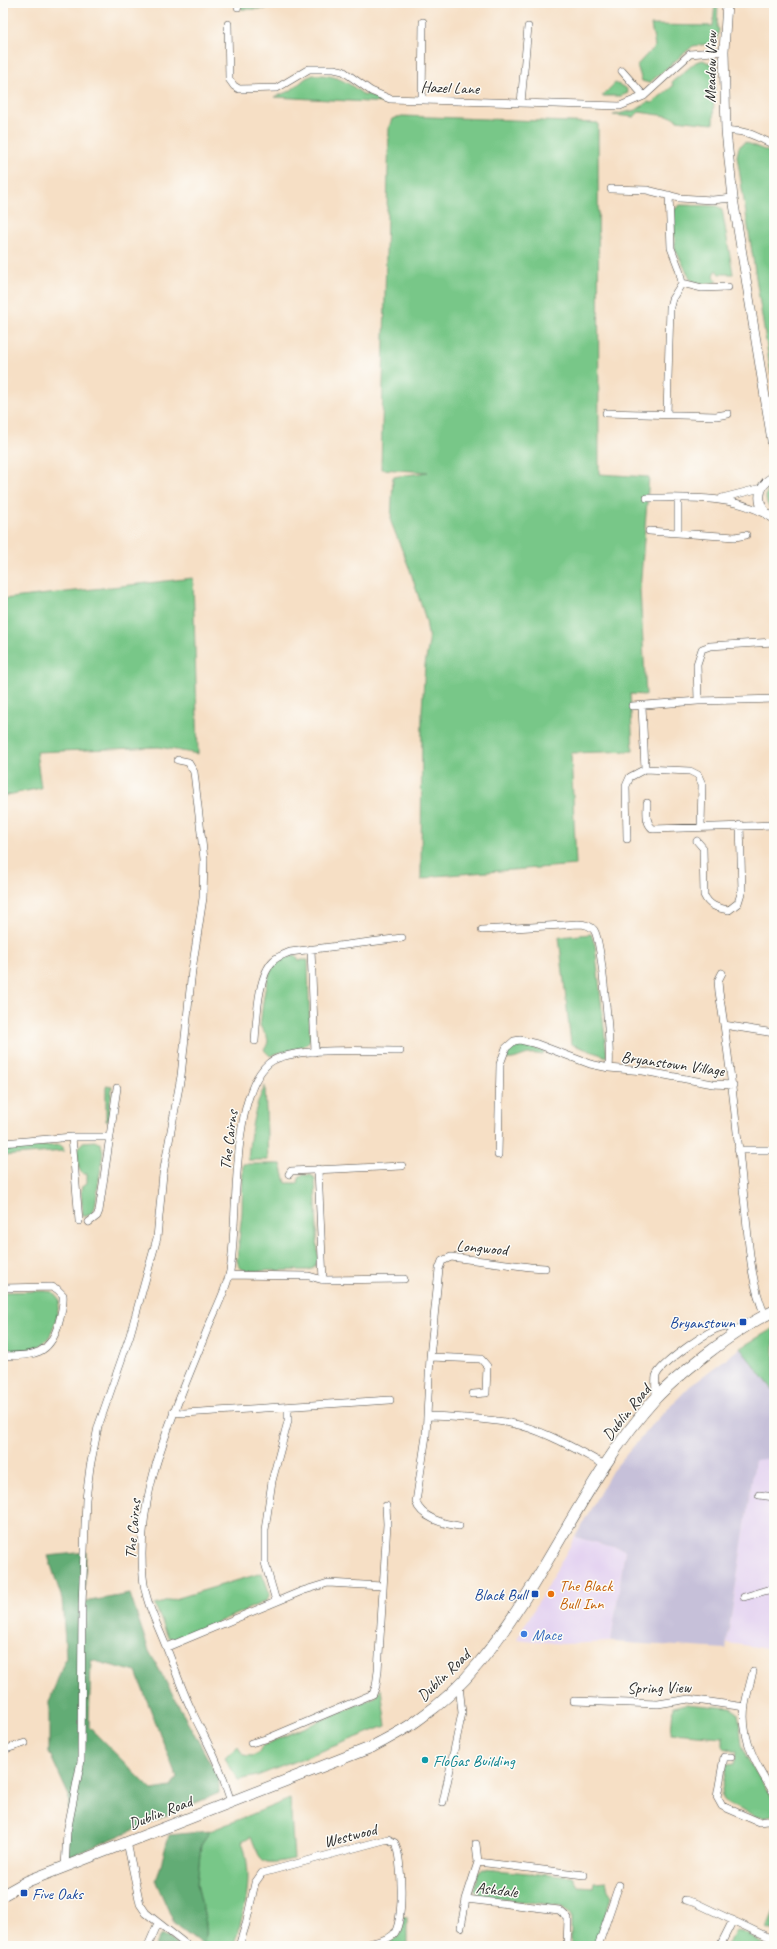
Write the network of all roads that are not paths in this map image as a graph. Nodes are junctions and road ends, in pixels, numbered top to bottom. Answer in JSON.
{"nodes":[{"id":1,"x":727,"y":3,"type":"edge"},
{"id":2,"x":423,"y":22,"type":"dead end"},
{"id":3,"x":228,"y":24,"type":"dead end"},
{"id":4,"x":528,"y":27,"type":"dead end"},
{"id":5,"x":724,"y":51,"type":"junction"},
{"id":6,"x":622,"y":71,"type":"dead end"},
{"id":7,"x":644,"y":96,"type":"junction"},
{"id":8,"x":422,"y":100,"type":"junction"},
{"id":9,"x":521,"y":103,"type":"junction"},
{"id":10,"x":729,"y":131,"type":"junction"},
{"id":11,"x":774,"y":145,"type":"edge"},
{"id":12,"x":611,"y":189,"type":"dead end"},
{"id":13,"x":669,"y":195,"type":"junction"},
{"id":14,"x":733,"y":198,"type":"junction"},
{"id":15,"x":682,"y":283,"type":"junction"},
{"id":16,"x":728,"y":287,"type":"dead end"},
{"id":17,"x":606,"y":413,"type":"dead end"},
{"id":18,"x":667,"y":414,"type":"junction"},
{"id":19,"x":728,"y":414,"type":"dead end"},
{"id":20,"x":774,"y":453,"type":"edge"},
{"id":21,"x":774,"y":477,"type":"edge"},
{"id":22,"x":761,"y":488,"type":"junction"},
{"id":23,"x":647,"y":498,"type":"dead end"},
{"id":24,"x":678,"y":498,"type":"junction"},
{"id":25,"x":719,"y":499,"type":"junction"},
{"id":26,"x":771,"y":516,"type":"edge"},
{"id":27,"x":649,"y":531,"type":"dead end"},
{"id":28,"x":678,"y":533,"type":"junction"},
{"id":29,"x":746,"y":534,"type":"dead end"},
{"id":30,"x":774,"y":642,"type":"edge"},
{"id":31,"x":774,"y":699,"type":"edge"},
{"id":32,"x":698,"y":701,"type":"junction"},
{"id":33,"x":632,"y":706,"type":"dead end"},
{"id":34,"x":642,"y":706,"type":"junction"},
{"id":35,"x":178,"y":760,"type":"dead end"},
{"id":36,"x":645,"y":769,"type":"junction"},
{"id":37,"x":647,"y":803,"type":"dead end"},
{"id":38,"x":774,"y":825,"type":"edge"},
{"id":39,"x":701,"y":826,"type":"junction"},
{"id":40,"x":740,"y":826,"type":"junction"},
{"id":41,"x":627,"y":839,"type":"dead end"},
{"id":42,"x":698,"y":841,"type":"dead end"},
{"id":43,"x":482,"y":930,"type":"dead end"},
{"id":44,"x":402,"y":938,"type":"dead end"},
{"id":45,"x":311,"y":949,"type":"junction"},
{"id":46,"x":722,"y":973,"type":"dead end"},
{"id":47,"x":724,"y":1025,"type":"junction"},
{"id":48,"x":774,"y":1033,"type":"edge"},
{"id":49,"x":255,"y":1041,"type":"dead end"},
{"id":50,"x":400,"y":1051,"type":"dead end"},
{"id":51,"x":315,"y":1052,"type":"junction"},
{"id":52,"x":610,"y":1068,"type":"junction"},
{"id":53,"x":733,"y":1085,"type":"junction"},
{"id":54,"x":117,"y":1088,"type":"dead end"},
{"id":55,"x":72,"y":1137,"type":"junction"},
{"id":56,"x":110,"y":1137,"type":"junction"},
{"id":57,"x":3,"y":1143,"type":"edge"},
{"id":58,"x":738,"y":1150,"type":"junction"},
{"id":59,"x":774,"y":1150,"type":"edge"},
{"id":60,"x":498,"y":1155,"type":"dead end"},
{"id":61,"x":402,"y":1166,"type":"dead end"},
{"id":62,"x":318,"y":1169,"type":"junction"},
{"id":63,"x":289,"y":1174,"type":"dead end"},
{"id":64,"x":79,"y":1221,"type":"dead end"},
{"id":65,"x":89,"y":1222,"type":"dead end"},
{"id":66,"x":545,"y":1268,"type":"dead end"},
{"id":67,"x":229,"y":1275,"type":"junction"},
{"id":68,"x":404,"y":1279,"type":"dead end"},
{"id":69,"x":323,"y":1280,"type":"junction"},
{"id":70,"x":3,"y":1288,"type":"edge"},
{"id":71,"x":770,"y":1313,"type":"edge"},
{"id":72,"x":737,"y":1332,"type":"junction"},
{"id":73,"x":3,"y":1356,"type":"edge"},
{"id":74,"x":430,"y":1357,"type":"junction"},
{"id":75,"x":473,"y":1394,"type":"dead end"},
{"id":76,"x":656,"y":1398,"type":"junction"},
{"id":77,"x":390,"y":1400,"type":"dead end"},
{"id":78,"x":288,"y":1407,"type":"junction"},
{"id":79,"x":173,"y":1412,"type":"junction"},
{"id":80,"x":428,"y":1416,"type":"junction"},
{"id":81,"x":605,"y":1466,"type":"junction"},
{"id":82,"x":759,"y":1495,"type":"dead end"},
{"id":83,"x":774,"y":1497,"type":"edge"},
{"id":84,"x":386,"y":1506,"type":"dead end"},
{"id":85,"x":459,"y":1526,"type":"dead end"},
{"id":86,"x":382,"y":1586,"type":"junction"},
{"id":87,"x":774,"y":1591,"type":"edge"},
{"id":88,"x":744,"y":1597,"type":"dead end"},
{"id":89,"x":276,"y":1601,"type":"junction"},
{"id":90,"x":166,"y":1647,"type":"junction"},
{"id":91,"x":753,"y":1672,"type":"dead end"},
{"id":92,"x":459,"y":1685,"type":"junction"},
{"id":93,"x":574,"y":1701,"type":"dead end"},
{"id":94,"x":745,"y":1707,"type":"junction"},
{"id":95,"x":25,"y":1743,"type":"dead end"},
{"id":96,"x":251,"y":1743,"type":"dead end"},
{"id":97,"x":3,"y":1750,"type":"edge"},
{"id":98,"x":731,"y":1757,"type":"dead end"},
{"id":99,"x":774,"y":1793,"type":"edge"},
{"id":100,"x":231,"y":1801,"type":"junction"},
{"id":101,"x":443,"y":1802,"type":"dead end"},
{"id":102,"x":774,"y":1820,"type":"edge"},
{"id":103,"x":127,"y":1842,"type":"junction"},
{"id":104,"x":476,"y":1844,"type":"dead end"},
{"id":105,"x":478,"y":1862,"type":"junction"},
{"id":106,"x":65,"y":1867,"type":"junction"},
{"id":107,"x":584,"y":1875,"type":"dead end"},
{"id":108,"x":619,"y":1885,"type":"dead end"},
{"id":109,"x":3,"y":1895,"type":"edge"},
{"id":110,"x":466,"y":1899,"type":"junction"},
{"id":111,"x":685,"y":1900,"type":"dead end"},
{"id":112,"x":733,"y":1920,"type":"junction"},
{"id":113,"x":158,"y":1923,"type":"junction"},
{"id":114,"x":461,"y":1928,"type":"dead end"},
{"id":115,"x":774,"y":1940,"type":"edge"},
{"id":116,"x":148,"y":1946,"type":"edge"},
{"id":117,"x":188,"y":1946,"type":"edge"},
{"id":118,"x":239,"y":1946,"type":"edge"},
{"id":119,"x":361,"y":1946,"type":"edge"},
{"id":120,"x":567,"y":1946,"type":"edge"},
{"id":121,"x":598,"y":1946,"type":"edge"},
{"id":122,"x":720,"y":1946,"type":"edge"}],
"edges":[{"from":1,"to":5,"type":"street","name":"Meadow View"},
{"from":2,"to":8,"type":"street"},
{"from":3,"to":8,"type":"street","name":"Hazel Lane"},
{"from":4,"to":9,"type":"street"},
{"from":5,"to":7,"type":"street","name":"Hazel Lane"},
{"from":5,"to":10,"type":"street","name":"Meadow View"},
{"from":6,"to":7,"type":"street"},
{"from":7,"to":9,"type":"street","name":"Hazel Lane"},
{"from":8,"to":9,"type":"street","name":"Hazel Lane"},
{"from":10,"to":11,"type":"street"},
{"from":10,"to":14,"type":"street","name":"Meadow View"},
{"from":12,"to":13,"type":"street"},
{"from":13,"to":14,"type":"street"},
{"from":13,"to":15,"type":"street"},
{"from":14,"to":20,"type":"street","name":"Meadow View"},
{"from":15,"to":16,"type":"street"},
{"from":15,"to":18,"type":"street"},
{"from":17,"to":18,"type":"street"},
{"from":18,"to":19,"type":"street"},
{"from":21,"to":22,"type":"street"},
{"from":22,"to":25,"type":"street"},
{"from":22,"to":26,"type":"street"},
{"from":23,"to":24,"type":"street"},
{"from":24,"to":25,"type":"street"},
{"from":24,"to":28,"type":"street"},
{"from":25,"to":26,"type":"street"},
{"from":27,"to":28,"type":"street"},
{"from":28,"to":29,"type":"street"},
{"from":30,"to":32,"type":"street"},
{"from":31,"to":32,"type":"street"},
{"from":32,"to":34,"type":"street"},
{"from":33,"to":34,"type":"street"},
{"from":34,"to":36,"type":"street"},
{"from":35,"to":106,"type":"street"},
{"from":36,"to":39,"type":"street"},
{"from":36,"to":41,"type":"street"},
{"from":37,"to":39,"type":"street"},
{"from":38,"to":40,"type":"street"},
{"from":39,"to":40,"type":"street"},
{"from":40,"to":42,"type":"street"},
{"from":43,"to":52,"type":"street"},
{"from":44,"to":45,"type":"street"},
{"from":45,"to":49,"type":"street"},
{"from":45,"to":51,"type":"street"},
{"from":46,"to":47,"type":"street","name":"Bryanstown Village"},
{"from":47,"to":48,"type":"street"},
{"from":47,"to":53,"type":"street","name":"Bryanstown Village"},
{"from":50,"to":51,"type":"street","name":"The Cairns"},
{"from":51,"to":67,"type":"street","name":"The Cairns"},
{"from":52,"to":53,"type":"street","name":"Bryanstown Village"},
{"from":52,"to":60,"type":"street","name":"Bryanstown Village"},
{"from":53,"to":58,"type":"street","name":"Bryanstown Village"},
{"from":54,"to":56,"type":"street"},
{"from":55,"to":56,"type":"street"},
{"from":55,"to":57,"type":"street"},
{"from":55,"to":64,"type":"street"},
{"from":56,"to":65,"type":"street"},
{"from":58,"to":59,"type":"street"},
{"from":58,"to":71,"type":"street"},
{"from":61,"to":62,"type":"street"},
{"from":62,"to":63,"type":"street"},
{"from":62,"to":69,"type":"street"},
{"from":66,"to":74,"type":"street","name":"Longwood"},
{"from":67,"to":69,"type":"street"},
{"from":67,"to":79,"type":"street","name":"The Cairns"},
{"from":68,"to":69,"type":"street"},
{"from":70,"to":73,"type":"street"},
{"from":71,"to":72,"type":"main road","name":"Dublin Road"},
{"from":72,"to":76,"type":"main road","name":"Dublin Road"},
{"from":72,"to":76,"type":"street"},
{"from":74,"to":75,"type":"street"},
{"from":74,"to":80,"type":"street","name":"Longwood"},
{"from":76,"to":81,"type":"main road","name":"Dublin Road"},
{"from":77,"to":78,"type":"street"},
{"from":78,"to":79,"type":"street"},
{"from":78,"to":89,"type":"street"},
{"from":79,"to":90,"type":"street","name":"The Cairns"},
{"from":80,"to":81,"type":"street"},
{"from":80,"to":85,"type":"street","name":"Longwood"},
{"from":81,"to":92,"type":"main road","name":"Dublin Road"},
{"from":82,"to":83,"type":"street"},
{"from":84,"to":86,"type":"street"},
{"from":86,"to":89,"type":"street"},
{"from":86,"to":96,"type":"street"},
{"from":87,"to":88,"type":"street"},
{"from":89,"to":90,"type":"street"},
{"from":90,"to":100,"type":"street","name":"The Cairns"},
{"from":91,"to":94,"type":"street"},
{"from":92,"to":100,"type":"main road","name":"Dublin Road"},
{"from":92,"to":101,"type":"street"},
{"from":93,"to":94,"type":"street","name":"Spring View"},
{"from":94,"to":99,"type":"street"},
{"from":95,"to":97,"type":"street"},
{"from":98,"to":102,"type":"street"},
{"from":100,"to":103,"type":"main road","name":"Dublin Road"},
{"from":103,"to":106,"type":"main road","name":"Dublin Road"},
{"from":103,"to":113,"type":"street"},
{"from":104,"to":105,"type":"street"},
{"from":105,"to":107,"type":"street","name":"Ashdale"},
{"from":105,"to":110,"type":"street","name":"Ashdale"},
{"from":106,"to":109,"type":"main road","name":"Dublin Road"},
{"from":108,"to":121,"type":"street"},
{"from":110,"to":114,"type":"street"},
{"from":110,"to":120,"type":"street","name":"Ashdale"},
{"from":111,"to":112,"type":"street"},
{"from":112,"to":115,"type":"street"},
{"from":112,"to":122,"type":"street"},
{"from":113,"to":116,"type":"street"},
{"from":113,"to":117,"type":"street"},
{"from":118,"to":119,"type":"street","name":"Westwood"}]}
